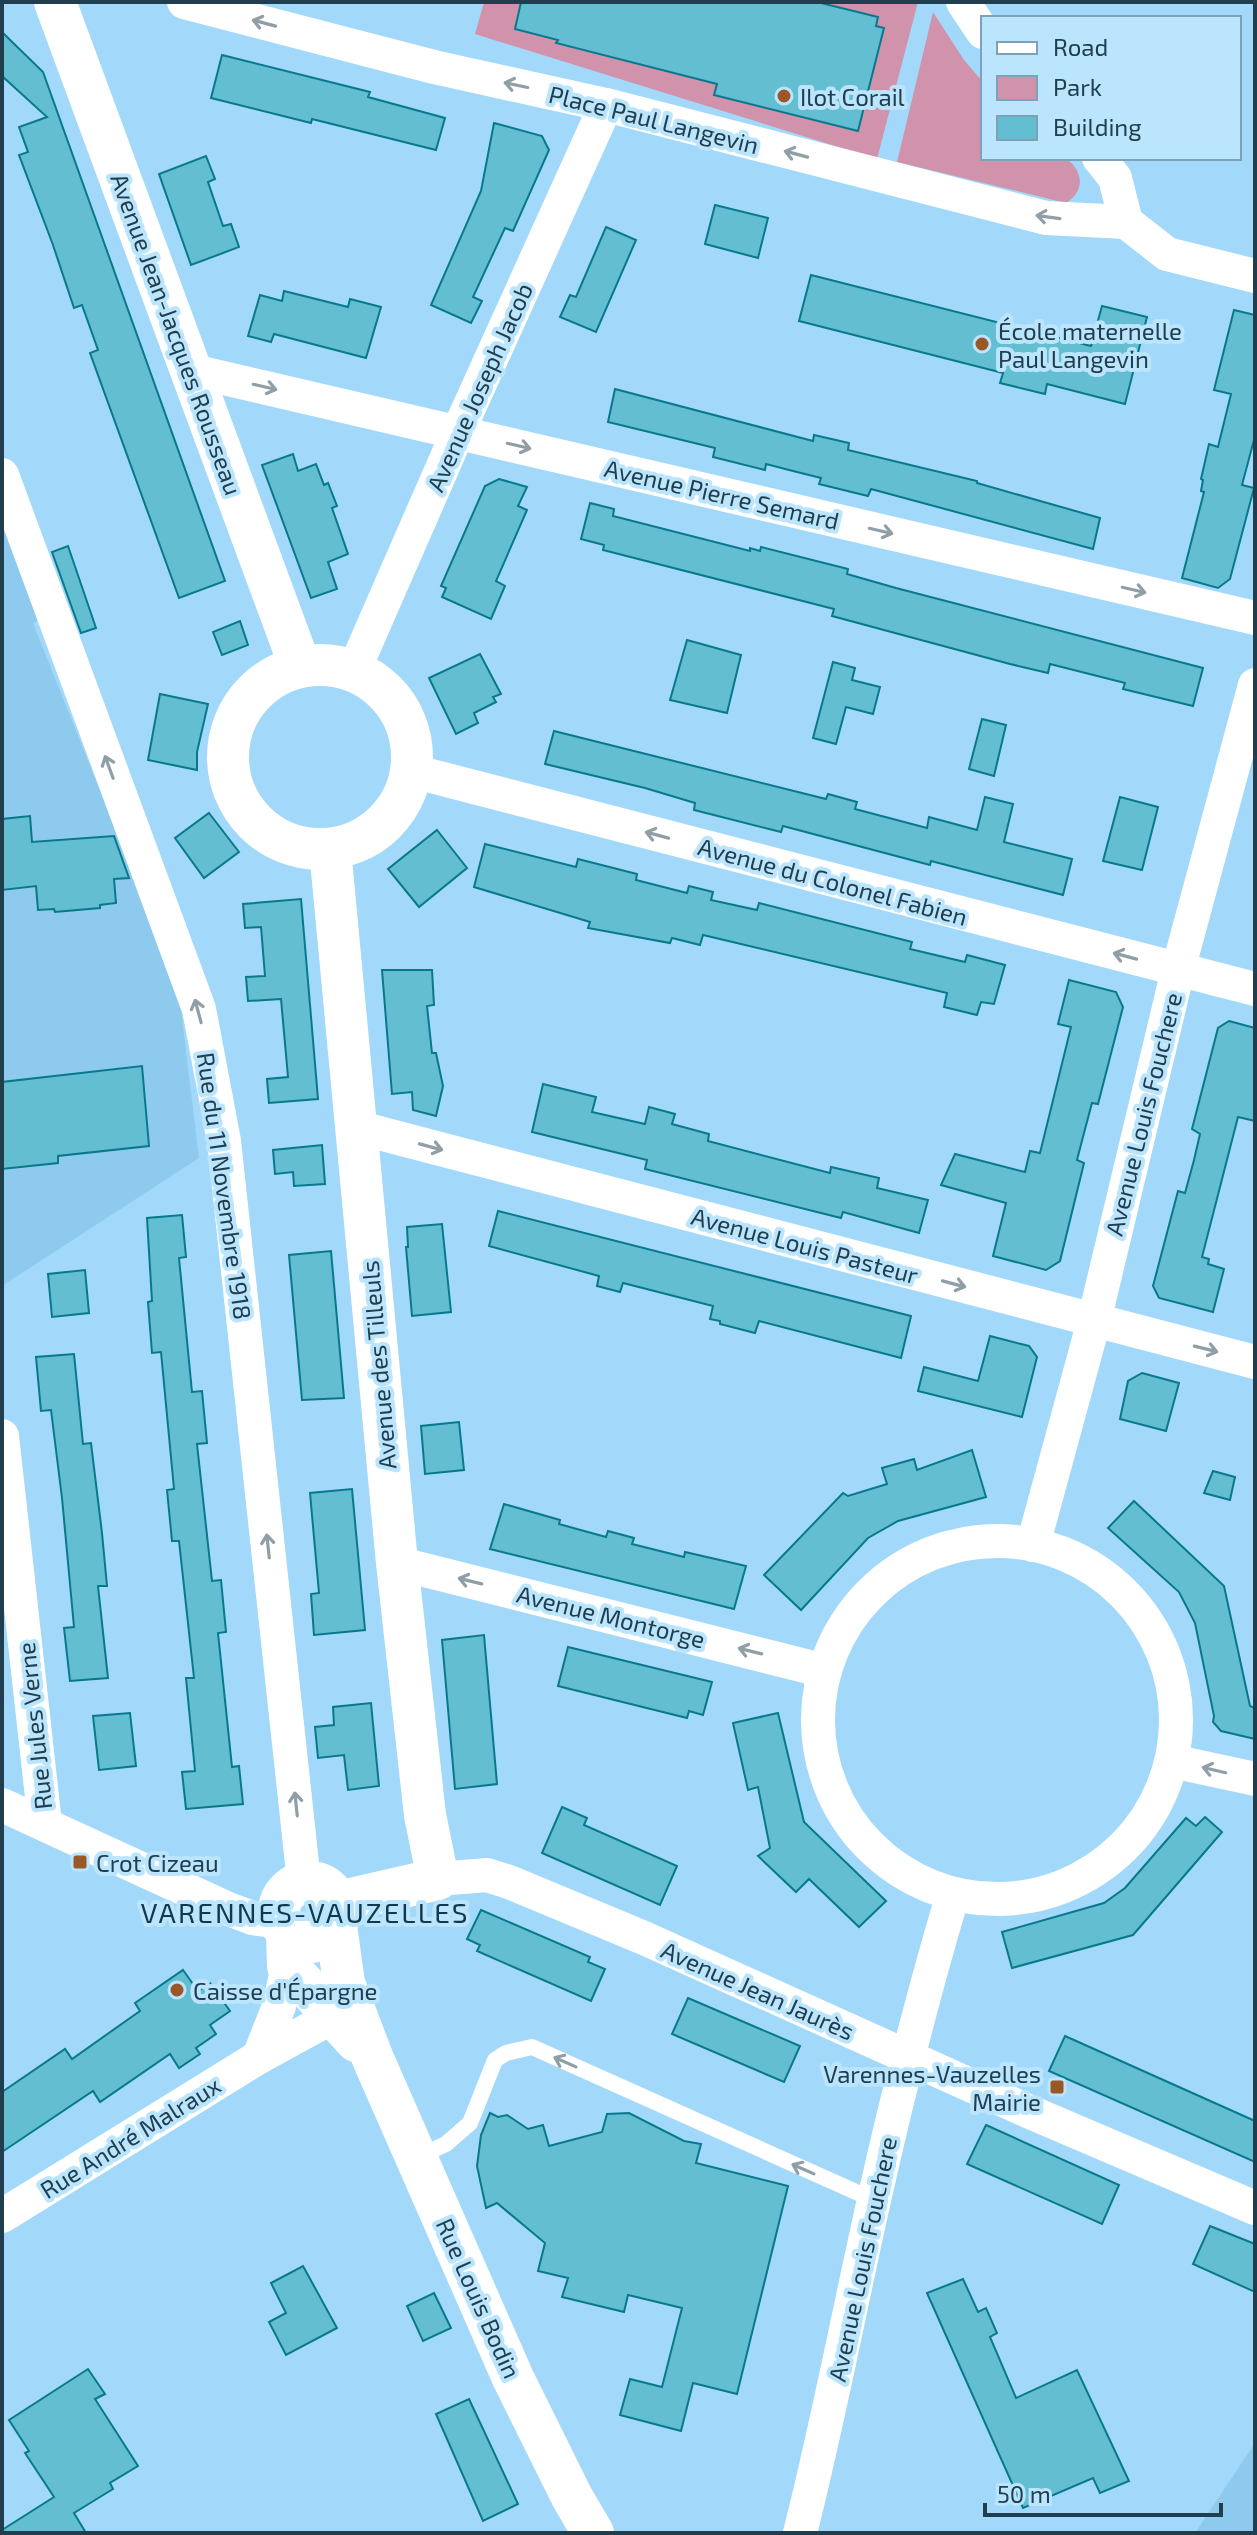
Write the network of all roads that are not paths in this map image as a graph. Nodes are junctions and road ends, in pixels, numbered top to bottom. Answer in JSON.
{"nodes":[{"id":1,"x":55,"y":2,"type":"edge"},
{"id":2,"x":184,"y":2,"type":"edge"},
{"id":3,"x":963,"y":2,"type":"edge"},
{"id":4,"x":981,"y":29,"type":"edge"},
{"id":5,"x":606,"y":105,"type":"junction"},
{"id":6,"x":1101,"y":160,"type":"edge"},
{"id":7,"x":1126,"y":222,"type":"junction"},
{"id":8,"x":1255,"y":276,"type":"edge"},
{"id":9,"x":189,"y":370,"type":"junction"},
{"id":10,"x":458,"y":432,"type":"junction"},
{"id":11,"x":2,"y":475,"type":"edge"},
{"id":12,"x":1255,"y":618,"type":"edge"},
{"id":13,"x":300,"y":666,"type":"junction"},
{"id":14,"x":354,"y":670,"type":"junction"},
{"id":15,"x":1255,"y":685,"type":"edge"},
{"id":16,"x":412,"y":771,"type":"junction"},
{"id":17,"x":330,"y":849,"type":"junction"},
{"id":18,"x":1178,"y":970,"type":"junction"},
{"id":19,"x":1255,"y":989,"type":"edge"},
{"id":20,"x":356,"y":1127,"type":"junction"},
{"id":21,"x":1094,"y":1321,"type":"junction"},
{"id":22,"x":1255,"y":1362,"type":"edge"},
{"id":23,"x":2,"y":1436,"type":"edge"},
{"id":24,"x":1033,"y":1545,"type":"junction"},
{"id":25,"x":397,"y":1563,"type":"junction"},
{"id":26,"x":825,"y":1671,"type":"junction"},
{"id":27,"x":1172,"y":1761,"type":"junction"},
{"id":28,"x":1255,"y":1779,"type":"edge"},
{"id":29,"x":2,"y":1805,"type":"edge"},
{"id":30,"x":45,"y":1824,"type":"junction"},
{"id":31,"x":438,"y":1879,"type":"junction"},
{"id":32,"x":953,"y":1894,"type":"junction"},
{"id":33,"x":326,"y":1903,"type":"junction"},
{"id":34,"x":285,"y":1940,"type":"junction"},
{"id":35,"x":334,"y":2016,"type":"junction"},
{"id":36,"x":259,"y":2057,"type":"junction"},
{"id":37,"x":907,"y":2058,"type":"junction"},
{"id":38,"x":373,"y":2059,"type":"junction"},
{"id":39,"x":417,"y":2157,"type":"junction"},
{"id":40,"x":874,"y":2200,"type":"junction"},
{"id":41,"x":1255,"y":2208,"type":"edge"},
{"id":42,"x":2,"y":2216,"type":"edge"},
{"id":43,"x":593,"y":2533,"type":"edge"},
{"id":44,"x":800,"y":2533,"type":"edge"}],
"edges":[{"from":1,"to":9,"type":"street","name":"Avenue Jean-Jacques Rousseau"},
{"from":5,"to":2,"type":"street","name":"Place Paul Langevin","one_way":true},
{"from":3,"to":4,"type":"street"},
{"from":7,"to":5,"type":"street","name":"Place Paul Langevin","one_way":true},
{"from":5,"to":10,"type":"street","name":"Avenue Joseph Jacob"},
{"from":6,"to":7,"type":"street"},
{"from":7,"to":8,"type":"street"},
{"from":9,"to":10,"type":"street","name":"Avenue Pierre Semard","one_way":true},
{"from":9,"to":13,"type":"street","name":"Avenue Jean-Jacques Rousseau"},
{"from":10,"to":12,"type":"street","name":"Avenue Pierre Semard","one_way":true},
{"from":10,"to":14,"type":"street","name":"Avenue Joseph Jacob"},
{"from":33,"to":11,"type":"street","name":"Rue du 11 Novembre 1918","one_way":true},
{"from":13,"to":14,"type":"street"},
{"from":13,"to":17,"type":"street"},
{"from":14,"to":16,"type":"street"},
{"from":15,"to":18,"type":"street","name":"Avenue Louis Fouchere"},
{"from":16,"to":17,"type":"street"},
{"from":18,"to":16,"type":"street","name":"Avenue du Colonel Fabien","one_way":true},
{"from":17,"to":20,"type":"street","name":"Avenue des Tilleuls"},
{"from":18,"to":19,"type":"street","name":"Avenue du Colonel Fabien"},
{"from":18,"to":21,"type":"street","name":"Avenue Louis Fouchere"},
{"from":20,"to":21,"type":"street","name":"Avenue Louis Pasteur","one_way":true},
{"from":20,"to":25,"type":"street","name":"Avenue des Tilleuls"},
{"from":21,"to":22,"type":"street","name":"Avenue Louis Pasteur","one_way":true},
{"from":21,"to":24,"type":"street","name":"Avenue Louis Fouchere"},
{"from":23,"to":30,"type":"street","name":"Rue Jules Verne"},
{"from":24,"to":26,"type":"street"},
{"from":24,"to":27,"type":"street"},
{"from":26,"to":25,"type":"street","name":"Avenue Montorge","one_way":true},
{"from":25,"to":31,"type":"street","name":"Avenue des Tilleuls"},
{"from":26,"to":32,"type":"street"},
{"from":28,"to":27,"type":"street","one_way":true},
{"from":27,"to":32,"type":"street"},
{"from":29,"to":30,"type":"street"},
{"from":30,"to":34,"type":"street"},
{"from":31,"to":33,"type":"street","name":"Avenue Jean Jaurès"},
{"from":31,"to":37,"type":"street","name":"Avenue Jean Jaurès"},
{"from":32,"to":37,"type":"street","name":"Avenue Louis Fouchere"},
{"from":33,"to":34,"type":"street","name":"Avenue Jean Jaurès"},
{"from":33,"to":38,"type":"street","name":"Rue Louis Bodin"},
{"from":34,"to":35,"type":"street","name":"Rue Louis Bodin"},
{"from":34,"to":36,"type":"street"},
{"from":35,"to":36,"type":"street","name":"Rue André Malraux"},
{"from":35,"to":38,"type":"street","name":"Rue Louis Bodin"},
{"from":36,"to":42,"type":"street","name":"Rue André Malraux"},
{"from":37,"to":40,"type":"street","name":"Avenue Louis Fouchere"},
{"from":37,"to":41,"type":"street","name":"Avenue Jean Jaurès"},
{"from":38,"to":39,"type":"street","name":"Rue Louis Bodin"},
{"from":40,"to":39,"type":"lane","one_way":true},
{"from":39,"to":43,"type":"street","name":"Rue Louis Bodin"},
{"from":40,"to":44,"type":"street","name":"Avenue Louis Fouchere"}]}
